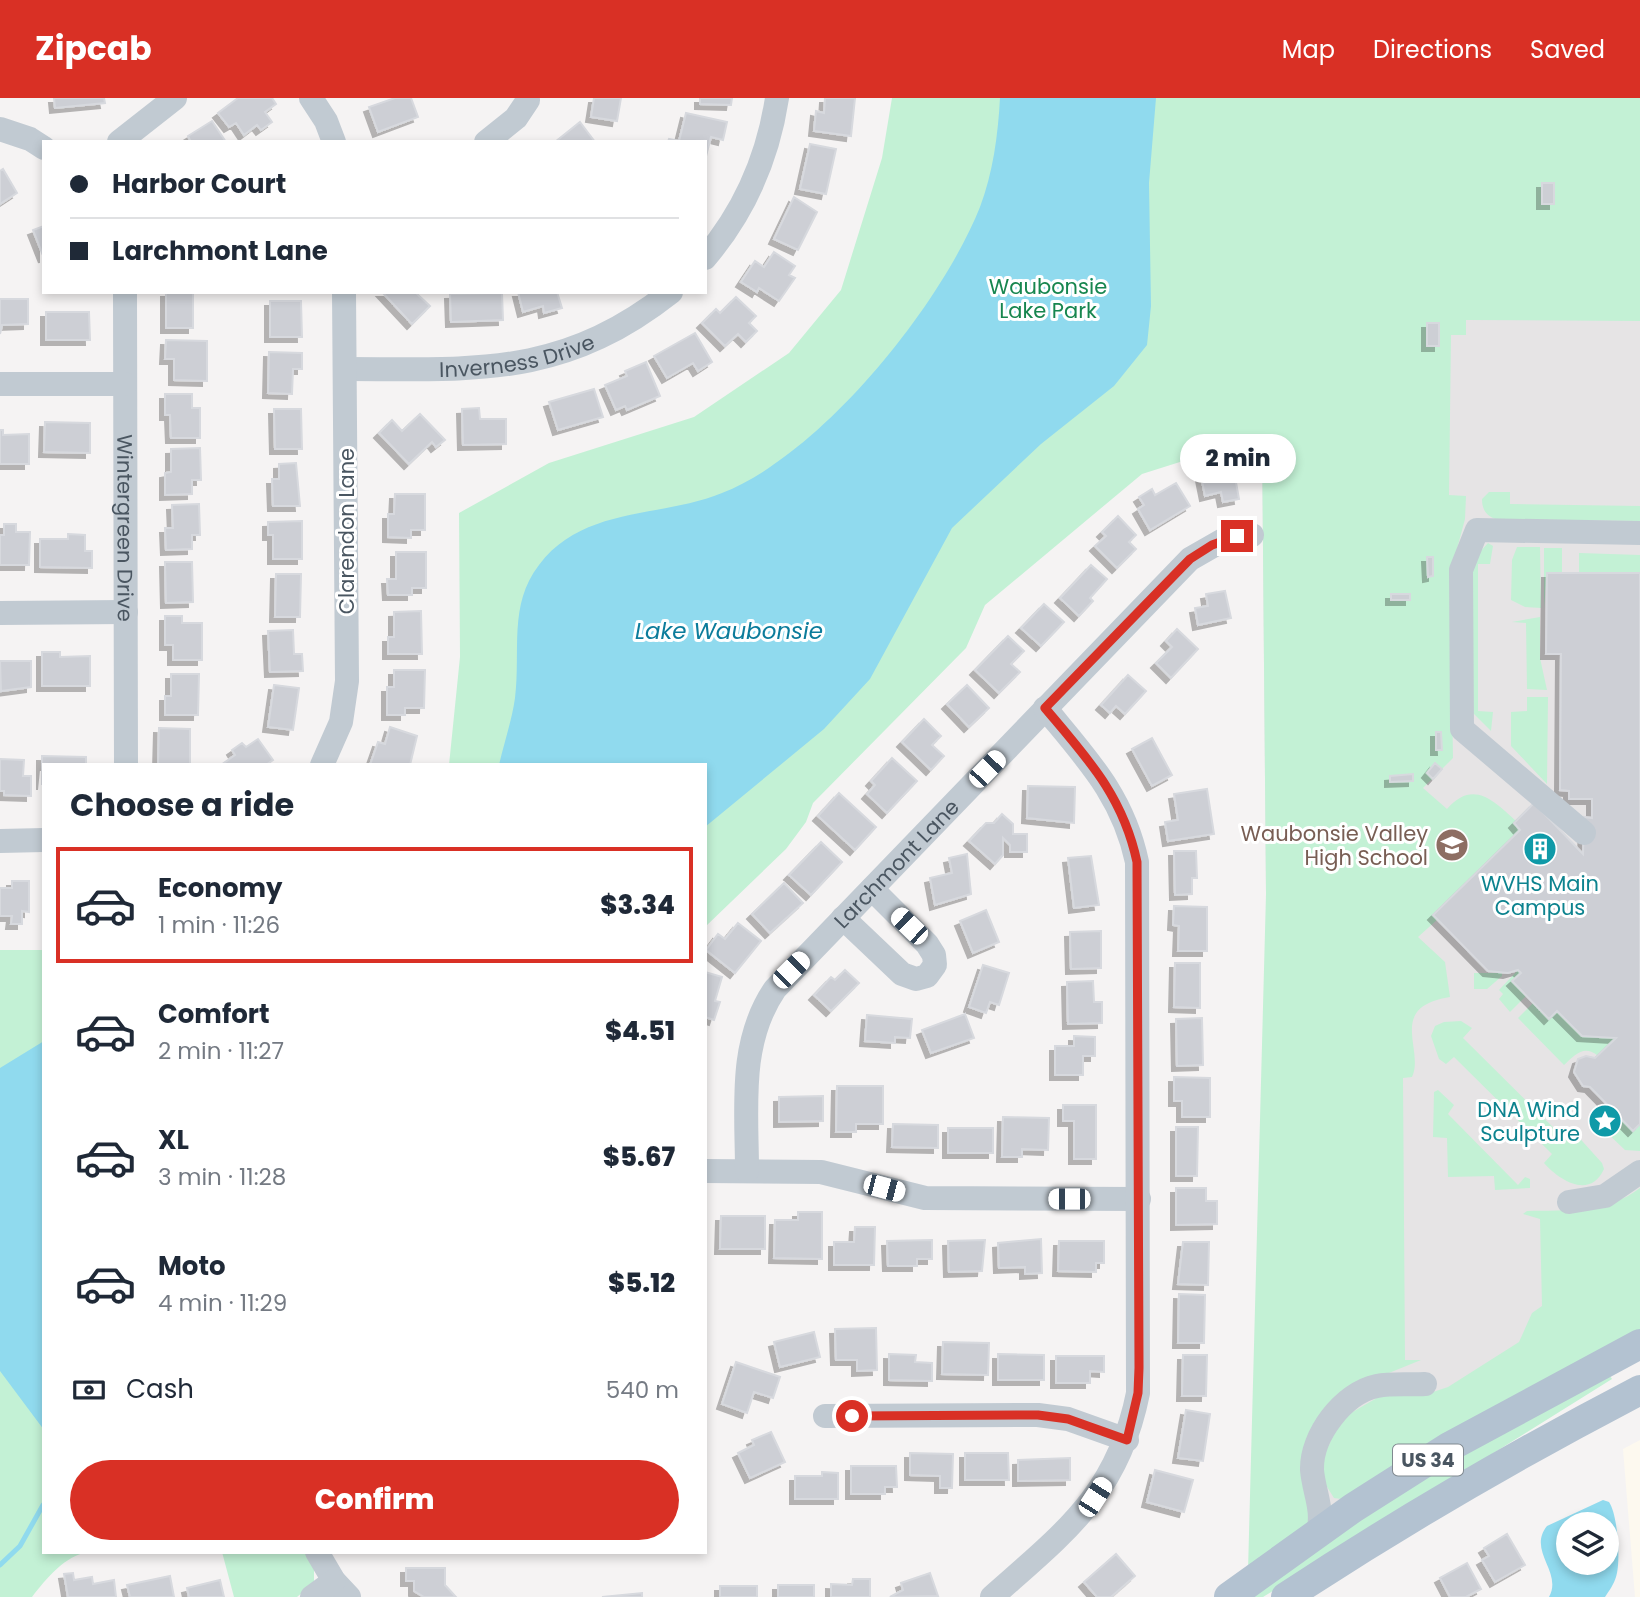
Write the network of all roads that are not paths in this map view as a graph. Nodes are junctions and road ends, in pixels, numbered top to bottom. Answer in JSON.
{"nodes":[{"id":1,"x":175,"y":98,"type":"edge"},
{"id":2,"x":311,"y":98,"type":"edge"},
{"id":3,"x":777,"y":98,"type":"edge"},
{"id":4,"x":532,"y":99,"type":"edge"},
{"id":5,"x":0,"y":130,"type":"edge"},
{"id":6,"x":122,"y":140,"type":"edge"},
{"id":7,"x":333,"y":140,"type":"edge"},
{"id":8,"x":488,"y":140,"type":"edge"},
{"id":9,"x":42,"y":147,"type":"edge"},
{"id":10,"x":707,"y":255,"type":"edge"},
{"id":11,"x":125,"y":294,"type":"edge"},
{"id":12,"x":344,"y":294,"type":"edge"},
{"id":13,"x":668,"y":294,"type":"edge"},
{"id":14,"x":345,"y":369,"type":"junction"},
{"id":15,"x":0,"y":384,"type":"edge"},
{"id":16,"x":125,"y":384,"type":"junction"},
{"id":17,"x":1640,"y":533,"type":"edge"},
{"id":18,"x":1252,"y":535,"type":"dead end"},
{"id":19,"x":126,"y":612,"type":"junction"},
{"id":20,"x":0,"y":613,"type":"edge"},
{"id":21,"x":1045,"y":708,"type":"junction"},
{"id":22,"x":127,"y":763,"type":"edge"},
{"id":23,"x":322,"y":763,"type":"edge"},
{"id":24,"x":1584,"y":833,"type":"dead end"},
{"id":25,"x":0,"y":841,"type":"edge"},
{"id":26,"x":42,"y":841,"type":"edge"},
{"id":27,"x":872,"y":889,"type":"junction"},
{"id":28,"x":843,"y":918,"type":"junction"},
{"id":29,"x":707,"y":1171,"type":"edge"},
{"id":30,"x":747,"y":1171,"type":"junction"},
{"id":31,"x":1640,"y":1172,"type":"edge"},
{"id":32,"x":1139,"y":1199,"type":"junction"},
{"id":33,"x":1569,"y":1202,"type":"dead end"},
{"id":34,"x":1640,"y":1344,"type":"edge"},
{"id":35,"x":1425,"y":1384,"type":"dead end"},
{"id":36,"x":1640,"y":1391,"type":"edge"},
{"id":37,"x":825,"y":1416,"type":"dead end"},
{"id":38,"x":1127,"y":1440,"type":"junction"},
{"id":39,"x":1318,"y":1495,"type":"junction"},
{"id":40,"x":1353,"y":1508,"type":"junction"},
{"id":41,"x":1318,"y":1533,"type":"junction"},
{"id":42,"x":318,"y":1554,"type":"edge"},
{"id":43,"x":341,"y":1589,"type":"edge"},
{"id":44,"x":312,"y":1597,"type":"edge"},
{"id":45,"x":992,"y":1597,"type":"edge"},
{"id":46,"x":1229,"y":1597,"type":"edge"},
{"id":47,"x":1286,"y":1597,"type":"edge"}],
"edges":[{"from":1,"to":6,"type":"street"},
{"from":2,"to":7,"type":"street"},
{"from":3,"to":10,"type":"street"},
{"from":4,"to":8,"type":"street"},
{"from":5,"to":9,"type":"street"},
{"from":11,"to":16,"type":"street","name":"Wintergreen Drive"},
{"from":12,"to":14,"type":"street","name":"Clarendon Lane"},
{"from":13,"to":14,"type":"street","name":"Inverness Drive"},
{"from":14,"to":23,"type":"street","name":"Clarendon Lane"},
{"from":15,"to":16,"type":"street"},
{"from":16,"to":19,"type":"street","name":"Wintergreen Drive"},
{"from":17,"to":24,"type":"street"},
{"from":18,"to":21,"type":"street","name":"Larchmont Lane"},
{"from":19,"to":20,"type":"street"},
{"from":19,"to":22,"type":"street","name":"Wintergreen Drive"},
{"from":21,"to":27,"type":"street","name":"Larchmont Lane"},
{"from":21,"to":32,"type":"street"},
{"from":25,"to":26,"type":"street"},
{"from":27,"to":28,"type":"street","name":"Larchmont Lane"},
{"from":27,"to":28,"type":"street"},
{"from":28,"to":30,"type":"street","name":"Larchmont Lane"},
{"from":29,"to":30,"type":"street"},
{"from":30,"to":32,"type":"street"},
{"from":31,"to":33,"type":"street"},
{"from":32,"to":38,"type":"street"},
{"from":34,"to":40,"type":"main road","number":"US 34"},
{"from":35,"to":39,"type":"street"},
{"from":36,"to":47,"type":"main road","number":"US 34"},
{"from":37,"to":38,"type":"street"},
{"from":38,"to":45,"type":"street"},
{"from":39,"to":40,"type":"street"},
{"from":39,"to":41,"type":"street"},
{"from":40,"to":41,"type":"main road","number":"US 34"},
{"from":41,"to":46,"type":"main road","number":"US 34"},
{"from":42,"to":43,"type":"street"},
{"from":43,"to":44,"type":"street"}]}
